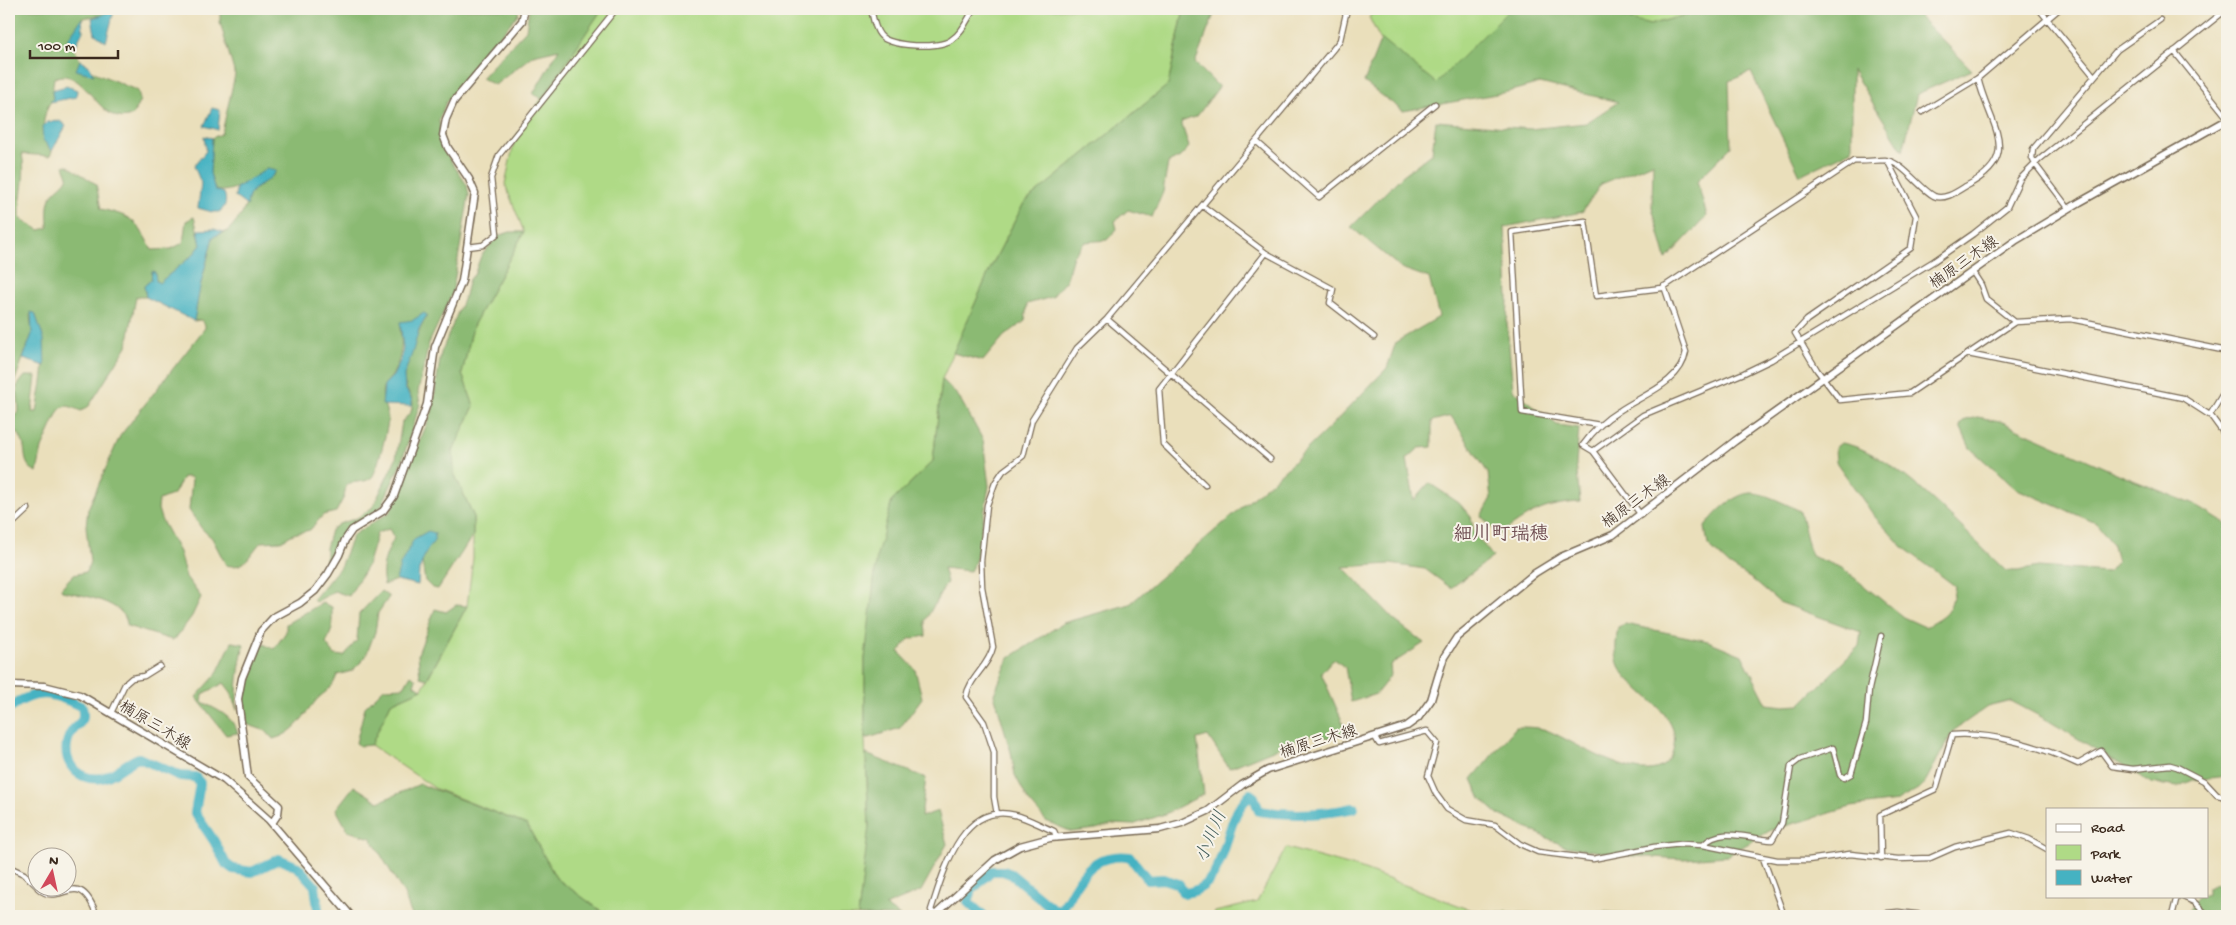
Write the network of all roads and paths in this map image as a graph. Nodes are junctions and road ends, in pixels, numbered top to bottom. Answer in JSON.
{"nodes":[{"id":1,"x":525,"y":9,"type":"edge"},
{"id":2,"x":616,"y":9,"type":"edge"},
{"id":3,"x":871,"y":9,"type":"edge"},
{"id":4,"x":974,"y":9,"type":"edge"},
{"id":5,"x":1347,"y":9,"type":"edge"},
{"id":6,"x":2039,"y":9,"type":"edge"},
{"id":7,"x":2059,"y":9,"type":"edge"},
{"id":8,"x":2227,"y":9,"type":"edge"},
{"id":9,"x":2047,"y":19,"type":"junction"},
{"id":10,"x":2160,"y":20,"type":"dead end"},
{"id":11,"x":2174,"y":51,"type":"junction"},
{"id":12,"x":2094,"y":76,"type":"junction"},
{"id":13,"x":1978,"y":78,"type":"junction"},
{"id":14,"x":1435,"y":104,"type":"dead end"},
{"id":15,"x":1922,"y":112,"type":"dead end"},
{"id":16,"x":2227,"y":120,"type":"edge"},
{"id":17,"x":1256,"y":141,"type":"junction"},
{"id":18,"x":1888,"y":161,"type":"junction"},
{"id":19,"x":2035,"y":164,"type":"junction"},
{"id":20,"x":1202,"y":206,"type":"junction"},
{"id":21,"x":2069,"y":209,"type":"junction"},
{"id":22,"x":468,"y":246,"type":"junction"},
{"id":23,"x":1266,"y":253,"type":"junction"},
{"id":24,"x":1972,"y":271,"type":"junction"},
{"id":25,"x":1664,"y":286,"type":"junction"},
{"id":26,"x":1107,"y":320,"type":"junction"},
{"id":27,"x":2016,"y":322,"type":"junction"},
{"id":28,"x":1374,"y":337,"type":"dead end"},
{"id":29,"x":1800,"y":342,"type":"junction"},
{"id":30,"x":2227,"y":351,"type":"edge"},
{"id":31,"x":1967,"y":354,"type":"junction"},
{"id":32,"x":1170,"y":374,"type":"junction"},
{"id":33,"x":1823,"y":378,"type":"junction"},
{"id":34,"x":2227,"y":387,"type":"edge"},
{"id":35,"x":2210,"y":415,"type":"junction"},
{"id":36,"x":1600,"y":425,"type":"junction"},
{"id":37,"x":2227,"y":438,"type":"edge"},
{"id":38,"x":1593,"y":451,"type":"junction"},
{"id":39,"x":1270,"y":459,"type":"dead end"},
{"id":40,"x":1205,"y":485,"type":"dead end"},
{"id":41,"x":28,"y":509,"type":"dead end"},
{"id":42,"x":1641,"y":514,"type":"junction"},
{"id":43,"x":9,"y":527,"type":"edge"},
{"id":44,"x":1881,"y":636,"type":"dead end"},
{"id":45,"x":160,"y":666,"type":"dead end"},
{"id":46,"x":9,"y":685,"type":"edge"},
{"id":47,"x":111,"y":713,"type":"junction"},
{"id":48,"x":1375,"y":737,"type":"junction"},
{"id":49,"x":2227,"y":797,"type":"edge"},
{"id":50,"x":998,"y":814,"type":"junction"},
{"id":51,"x":272,"y":823,"type":"junction"},
{"id":52,"x":1057,"y":838,"type":"junction"},
{"id":53,"x":1702,"y":845,"type":"junction"},
{"id":54,"x":2046,"y":848,"type":"edge"},
{"id":55,"x":1763,"y":858,"type":"junction"},
{"id":56,"x":1881,"y":858,"type":"junction"},
{"id":57,"x":9,"y":867,"type":"edge"},
{"id":58,"x":28,"y":878,"type":"edge"},
{"id":59,"x":78,"y":890,"type":"edge"},
{"id":60,"x":2176,"y":898,"type":"edge"},
{"id":61,"x":2185,"y":898,"type":"edge"},
{"id":62,"x":1784,"y":915,"type":"edge"},
{"id":63,"x":97,"y":916,"type":"edge"},
{"id":64,"x":351,"y":916,"type":"edge"},
{"id":65,"x":935,"y":916,"type":"edge"},
{"id":66,"x":1802,"y":916,"type":"edge"},
{"id":67,"x":1857,"y":916,"type":"edge"},
{"id":68,"x":1932,"y":916,"type":"edge"},
{"id":69,"x":2172,"y":916,"type":"edge"},
{"id":70,"x":2208,"y":916,"type":"edge"}],
"edges":[{"from":1,"to":22,"type":"main road"},
{"from":2,"to":22,"type":"street"},
{"from":3,"to":4,"type":"street"},
{"from":5,"to":17,"type":"street"},
{"from":6,"to":9,"type":"street"},
{"from":7,"to":9,"type":"street"},
{"from":8,"to":11,"type":"street"},
{"from":9,"to":12,"type":"street"},
{"from":9,"to":13,"type":"street"},
{"from":10,"to":12,"type":"street"},
{"from":11,"to":16,"type":"street"},
{"from":11,"to":19,"type":"street"},
{"from":12,"to":19,"type":"street"},
{"from":13,"to":15,"type":"street"},
{"from":13,"to":18,"type":"street"},
{"from":14,"to":17,"type":"street"},
{"from":16,"to":21,"type":"main road","name":"楠原三木線"},
{"from":17,"to":20,"type":"street"},
{"from":18,"to":25,"type":"street"},
{"from":18,"to":29,"type":"street"},
{"from":19,"to":21,"type":"street"},
{"from":19,"to":29,"type":"street"},
{"from":20,"to":23,"type":"street"},
{"from":20,"to":26,"type":"street"},
{"from":21,"to":24,"type":"main road","name":"楠原三木線"},
{"from":22,"to":51,"type":"main road"},
{"from":23,"to":28,"type":"street"},
{"from":23,"to":32,"type":"street"},
{"from":24,"to":27,"type":"street"},
{"from":24,"to":33,"type":"main road","name":"楠原三木線"},
{"from":25,"to":36,"type":"street"},
{"from":25,"to":36,"type":"street"},
{"from":26,"to":32,"type":"street"},
{"from":26,"to":50,"type":"street"},
{"from":27,"to":30,"type":"street"},
{"from":27,"to":31,"type":"street"},
{"from":29,"to":33,"type":"street"},
{"from":29,"to":38,"type":"street"},
{"from":31,"to":33,"type":"street"},
{"from":31,"to":35,"type":"street"},
{"from":32,"to":39,"type":"street"},
{"from":32,"to":40,"type":"street"},
{"from":33,"to":42,"type":"main road","name":"楠原三木線"},
{"from":34,"to":35,"type":"street"},
{"from":35,"to":37,"type":"street"},
{"from":36,"to":38,"type":"street"},
{"from":38,"to":42,"type":"street"},
{"from":41,"to":43,"type":"street"},
{"from":42,"to":48,"type":"main road","name":"楠原三木線"},
{"from":44,"to":53,"type":"street"},
{"from":45,"to":47,"type":"street"},
{"from":46,"to":47,"type":"main road","name":"楠原三木線"},
{"from":47,"to":51,"type":"main road","name":"楠原三木線"},
{"from":48,"to":52,"type":"main road","name":"楠原三木線"},
{"from":48,"to":53,"type":"street"},
{"from":49,"to":56,"type":"street"},
{"from":50,"to":52,"type":"street"},
{"from":50,"to":65,"type":"street"},
{"from":51,"to":64,"type":"main road","name":"楠原三木線"},
{"from":52,"to":65,"type":"main road","name":"楠原三木線"},
{"from":53,"to":55,"type":"street"},
{"from":54,"to":56,"type":"street"},
{"from":55,"to":56,"type":"street"},
{"from":55,"to":62,"type":"street"},
{"from":57,"to":58,"type":"street"},
{"from":59,"to":63,"type":"street"},
{"from":60,"to":69,"type":"street"},
{"from":61,"to":70,"type":"street"},
{"from":62,"to":66,"type":"street"},
{"from":67,"to":68,"type":"street"}]}
